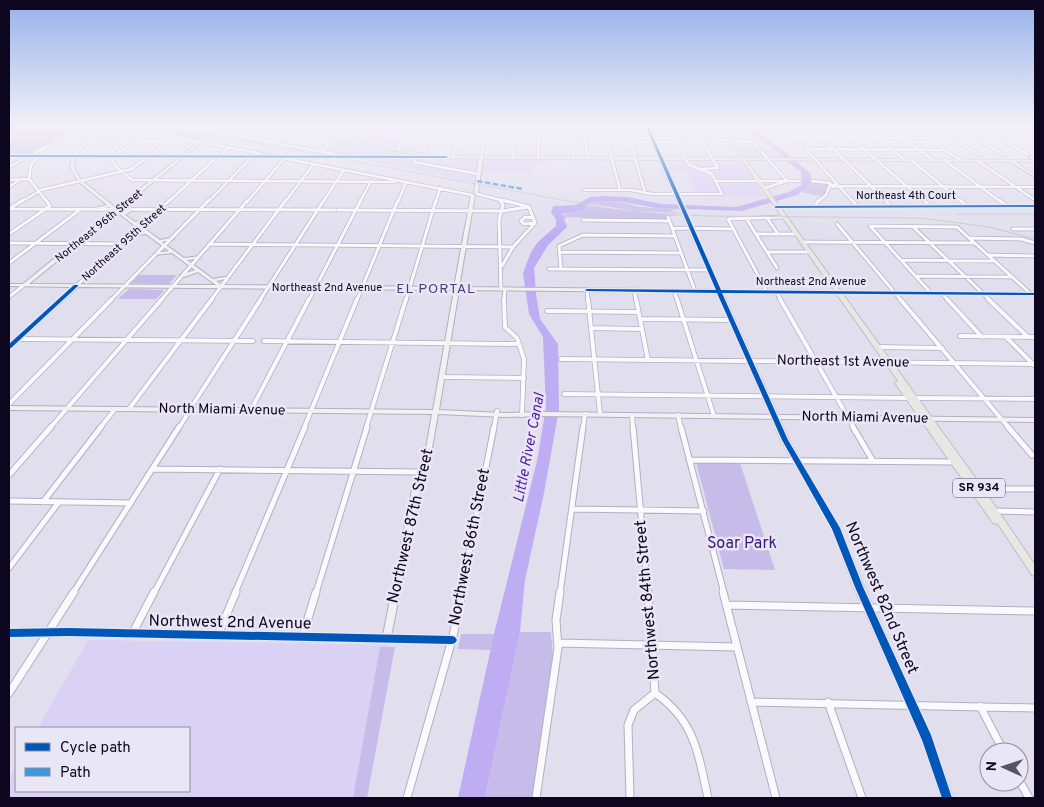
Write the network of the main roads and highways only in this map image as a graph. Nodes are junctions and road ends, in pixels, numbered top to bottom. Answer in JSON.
{"nodes":[{"id":1,"x":662,"y":163,"type":"edge"},
{"id":2,"x":744,"y":163,"type":"edge"},
{"id":3,"x":757,"y":181,"type":"junction"},
{"id":4,"x":771,"y":200,"type":"junction"},
{"id":5,"x":926,"y":418,"type":"junction"},
{"id":6,"x":954,"y":462,"type":"junction"},
{"id":7,"x":979,"y":488,"type":"junction"},
{"id":8,"x":1010,"y":536,"type":"junction"},
{"id":9,"x":1035,"y":572,"type":"edge"},
{"id":10,"x":947,"y":798,"type":"edge"}],
"edges":[{"from":1,"to":10,"type":"main road","name":"Northwest 82nd Street"},
{"from":2,"to":3,"type":"main road"},
{"from":3,"to":4,"type":"main road"},
{"from":3,"to":4,"type":"main road"},
{"from":4,"to":5,"type":"main road"},
{"from":5,"to":6,"type":"main road"},
{"from":5,"to":7,"type":"main road","number":"SR 934"},
{"from":6,"to":7,"type":"main road"},
{"from":6,"to":8,"type":"main road"},
{"from":7,"to":8,"type":"main road","number":"SR 934"},
{"from":8,"to":9,"type":"main road","number":"SR 934"}]}
